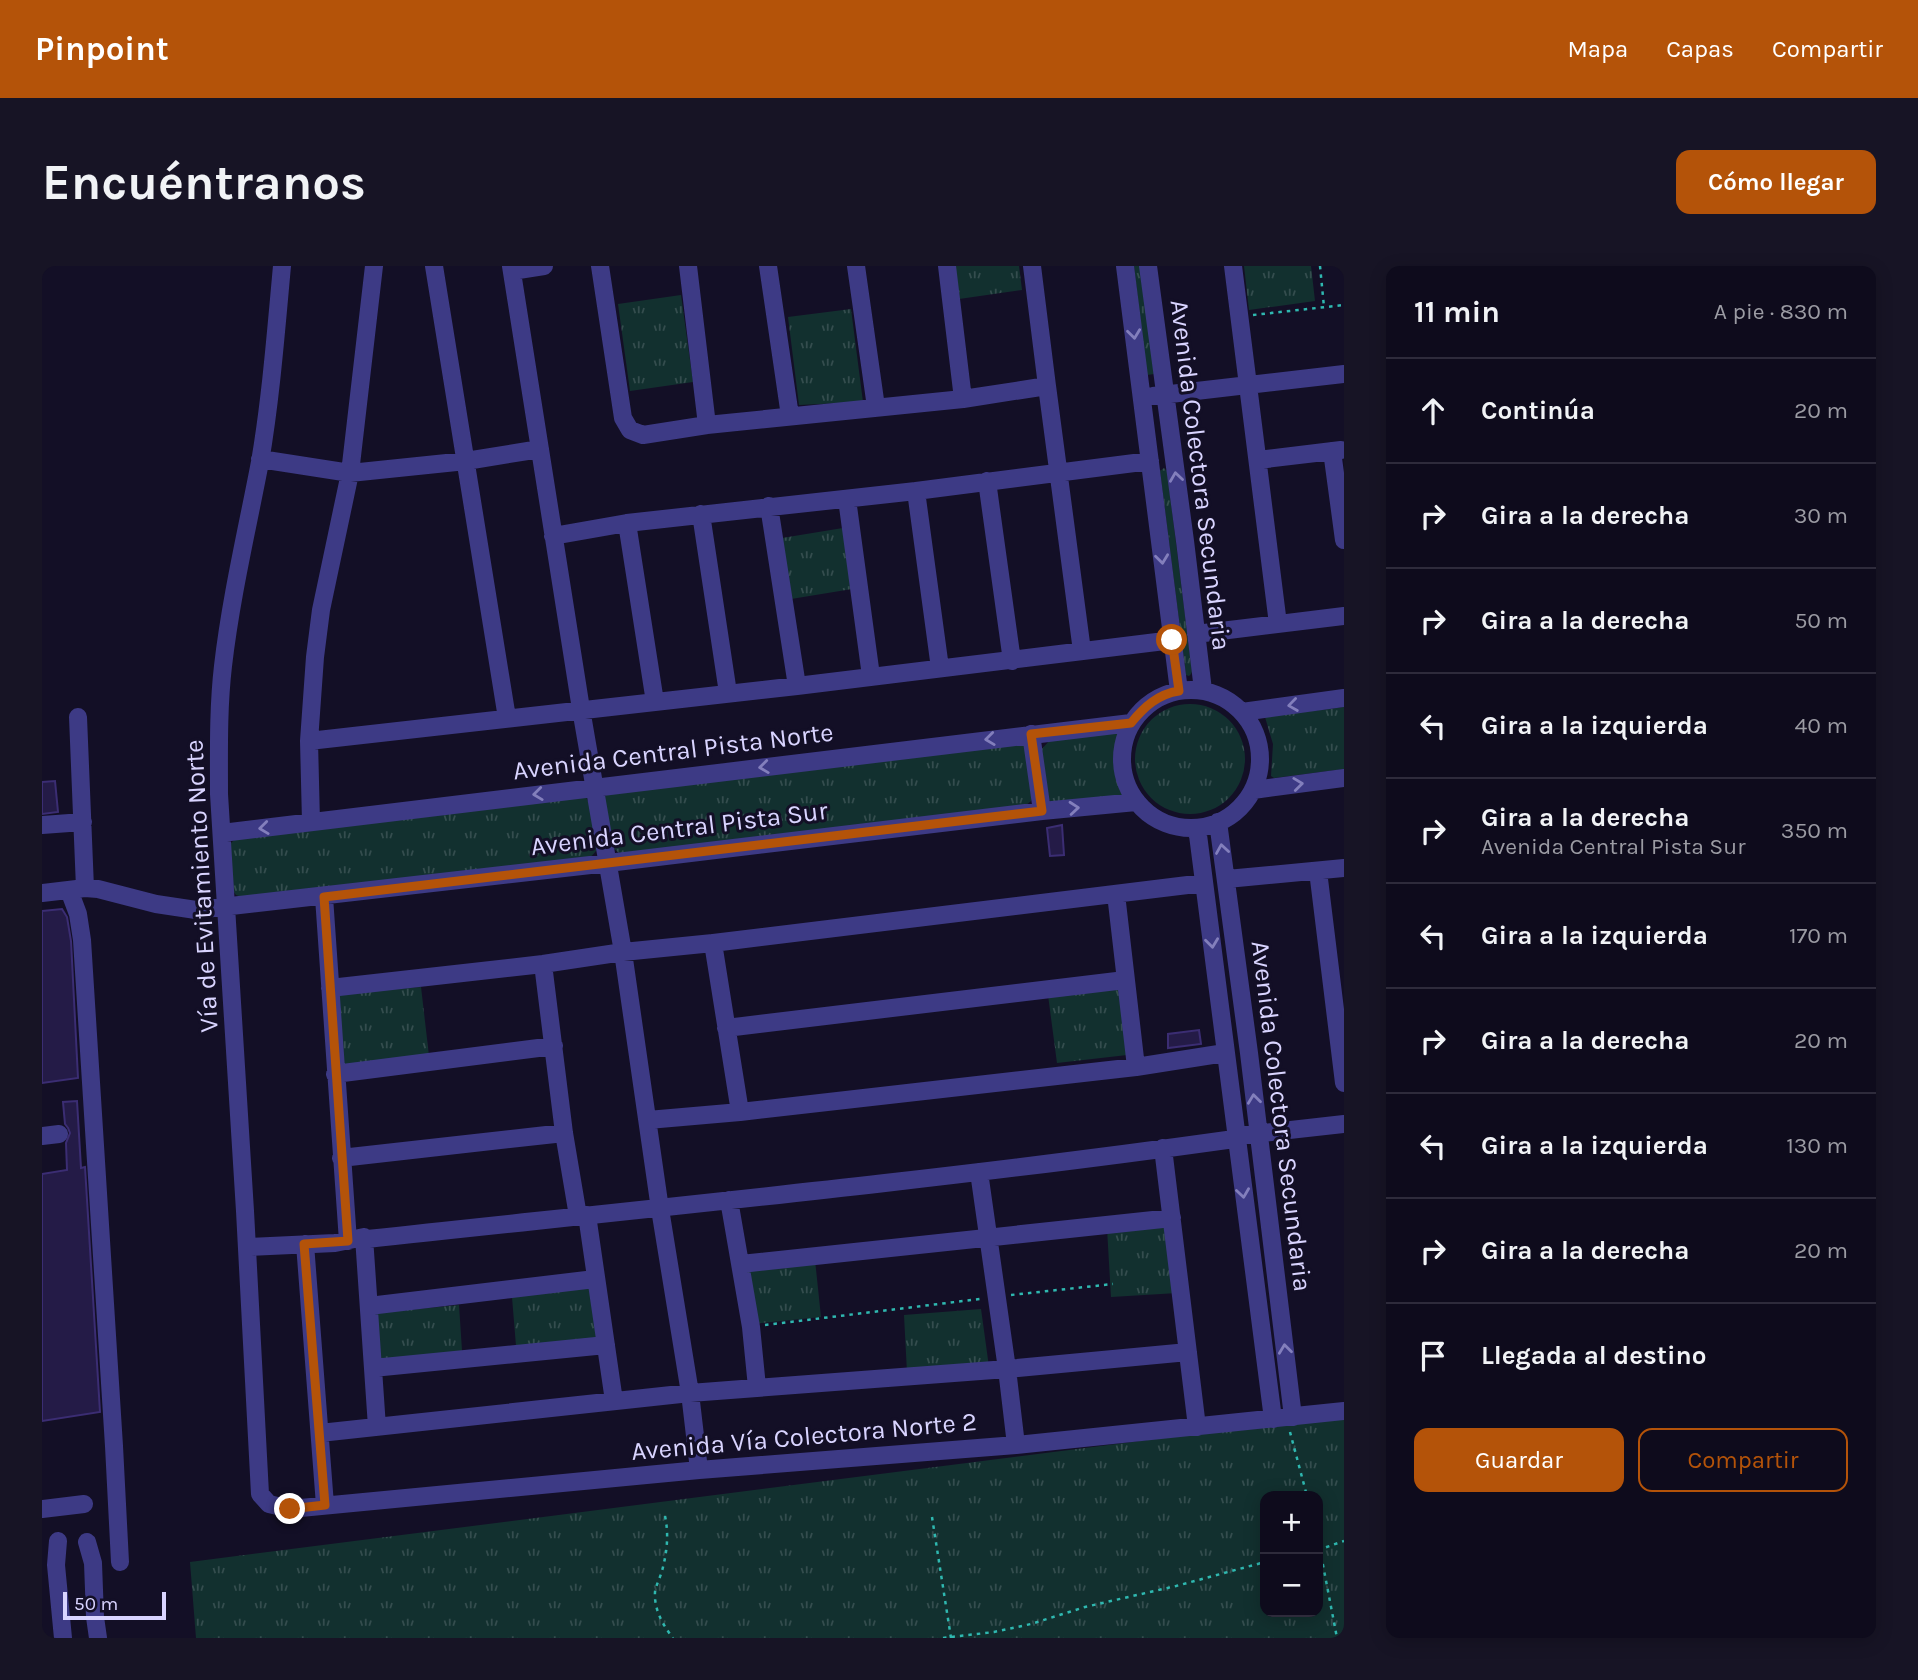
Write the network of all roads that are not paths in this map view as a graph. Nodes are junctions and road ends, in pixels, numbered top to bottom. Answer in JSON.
{"nodes":[{"id":1,"x":282,"y":266,"type":"edge"},
{"id":2,"x":374,"y":266,"type":"edge"},
{"id":3,"x":434,"y":266,"type":"edge"},
{"id":4,"x":544,"y":266,"type":"edge"},
{"id":5,"x":600,"y":266,"type":"edge"},
{"id":6,"x":688,"y":266,"type":"edge"},
{"id":7,"x":768,"y":266,"type":"edge"},
{"id":8,"x":856,"y":266,"type":"edge"},
{"id":9,"x":947,"y":266,"type":"edge"},
{"id":10,"x":1032,"y":266,"type":"edge"},
{"id":11,"x":1125,"y":266,"type":"edge"},
{"id":12,"x":1148,"y":266,"type":"edge"},
{"id":13,"x":1233,"y":266,"type":"edge"},
{"id":14,"x":512,"y":269,"type":"edge"},
{"id":15,"x":1344,"y":374,"type":"edge"},
{"id":16,"x":1249,"y":384,"type":"junction"},
{"id":17,"x":1047,"y":386,"type":"junction"},
{"id":18,"x":1165,"y":394,"type":"junction"},
{"id":19,"x":1142,"y":397,"type":"junction"},
{"id":20,"x":963,"y":398,"type":"junction"},
{"id":21,"x":876,"y":407,"type":"junction"},
{"id":22,"x":790,"y":416,"type":"junction"},
{"id":23,"x":706,"y":425,"type":"junction"},
{"id":24,"x":540,"y":449,"type":"junction"},
{"id":25,"x":1338,"y":450,"type":"edge"},
{"id":26,"x":260,"y":459,"type":"junction"},
{"id":27,"x":1258,"y":460,"type":"junction"},
{"id":28,"x":466,"y":461,"type":"junction"},
{"id":29,"x":1150,"y":461,"type":"junction"},
{"id":30,"x":1060,"y":472,"type":"junction"},
{"id":31,"x":350,"y":473,"type":"junction"},
{"id":32,"x":987,"y":481,"type":"junction"},
{"id":33,"x":916,"y":491,"type":"junction"},
{"id":34,"x":847,"y":499,"type":"junction"},
{"id":35,"x":769,"y":506,"type":"junction"},
{"id":36,"x":701,"y":514,"type":"junction"},
{"id":37,"x":627,"y":523,"type":"junction"},
{"id":38,"x":1344,"y":534,"type":"edge"},
{"id":39,"x":553,"y":536,"type":"junction"},
{"id":40,"x":1344,"y":616,"type":"edge"},
{"id":41,"x":1278,"y":624,"type":"junction"},
{"id":42,"x":1196,"y":634,"type":"junction"},
{"id":43,"x":1172,"y":640,"type":"junction"},
{"id":44,"x":1082,"y":651,"type":"junction"},
{"id":45,"x":1012,"y":660,"type":"junction"},
{"id":46,"x":940,"y":668,"type":"junction"},
{"id":47,"x":871,"y":676,"type":"junction"},
{"id":48,"x":797,"y":686,"type":"junction"},
{"id":49,"x":1203,"y":690,"type":"junction"},
{"id":50,"x":1179,"y":691,"type":"junction"},
{"id":51,"x":728,"y":693,"type":"junction"},
{"id":52,"x":1344,"y":698,"type":"edge"},
{"id":53,"x":654,"y":702,"type":"junction"},
{"id":54,"x":580,"y":709,"type":"junction"},
{"id":55,"x":1242,"y":712,"type":"junction"},
{"id":56,"x":78,"y":717,"type":"dead end"},
{"id":57,"x":507,"y":718,"type":"junction"},
{"id":58,"x":1131,"y":723,"type":"junction"},
{"id":59,"x":1031,"y":734,"type":"junction"},
{"id":60,"x":309,"y":741,"type":"junction"},
{"id":61,"x":1344,"y":778,"type":"edge"},
{"id":62,"x":594,"y":787,"type":"junction"},
{"id":63,"x":1253,"y":790,"type":"junction"},
{"id":64,"x":1136,"y":802,"type":"junction"},
{"id":65,"x":1042,"y":811,"type":"junction"},
{"id":66,"x":82,"y":822,"type":"junction"},
{"id":67,"x":311,"y":822,"type":"junction"},
{"id":68,"x":1218,"y":822,"type":"junction"},
{"id":69,"x":42,"y":825,"type":"edge"},
{"id":70,"x":1194,"y":828,"type":"junction"},
{"id":71,"x":222,"y":833,"type":"junction"},
{"id":72,"x":608,"y":863,"type":"junction"},
{"id":73,"x":1344,"y":868,"type":"edge"},
{"id":74,"x":1318,"y":871,"type":"junction"},
{"id":75,"x":1227,"y":879,"type":"junction"},
{"id":76,"x":1204,"y":883,"type":"junction"},
{"id":77,"x":77,"y":889,"type":"junction"},
{"id":78,"x":42,"y":893,"type":"edge"},
{"id":79,"x":1116,"y":894,"type":"junction"},
{"id":80,"x":324,"y":897,"type":"junction"},
{"id":81,"x":228,"y":907,"type":"junction"},
{"id":82,"x":713,"y":943,"type":"junction"},
{"id":83,"x":623,"y":952,"type":"junction"},
{"id":84,"x":1336,"y":959,"type":"edge"},
{"id":85,"x":543,"y":964,"type":"junction"},
{"id":86,"x":1125,"y":980,"type":"junction"},
{"id":87,"x":330,"y":988,"type":"junction"},
{"id":88,"x":726,"y":1028,"type":"junction"},
{"id":89,"x":1342,"y":1044,"type":"edge"},
{"id":90,"x":554,"y":1046,"type":"junction"},
{"id":91,"x":1225,"y":1053,"type":"junction"},
{"id":92,"x":1136,"y":1067,"type":"junction"},
{"id":93,"x":335,"y":1074,"type":"junction"},
{"id":94,"x":1344,"y":1083,"type":"edge"},
{"id":95,"x":740,"y":1112,"type":"junction"},
{"id":96,"x":648,"y":1120,"type":"junction"},
{"id":97,"x":1344,"y":1124,"type":"edge"},
{"id":98,"x":564,"y":1133,"type":"junction"},
{"id":99,"x":1258,"y":1134,"type":"junction"},
{"id":100,"x":1236,"y":1136,"type":"junction"},
{"id":101,"x":1163,"y":1149,"type":"junction"},
{"id":102,"x":341,"y":1158,"type":"junction"},
{"id":103,"x":979,"y":1172,"type":"junction"},
{"id":104,"x":729,"y":1200,"type":"junction"},
{"id":105,"x":660,"y":1209,"type":"junction"},
{"id":106,"x":583,"y":1216,"type":"junction"},
{"id":107,"x":1172,"y":1217,"type":"junction"},
{"id":108,"x":989,"y":1237,"type":"junction"},
{"id":109,"x":356,"y":1239,"type":"junction"},
{"id":110,"x":304,"y":1244,"type":"junction"},
{"id":111,"x":247,"y":1247,"type":"junction"},
{"id":112,"x":741,"y":1264,"type":"junction"},
{"id":113,"x":595,"y":1279,"type":"junction"},
{"id":114,"x":369,"y":1306,"type":"junction"},
{"id":115,"x":606,"y":1345,"type":"junction"},
{"id":116,"x":1188,"y":1352,"type":"junction"},
{"id":117,"x":373,"y":1368,"type":"junction"},
{"id":118,"x":1007,"y":1369,"type":"junction"},
{"id":119,"x":757,"y":1387,"type":"junction"},
{"id":120,"x":690,"y":1393,"type":"junction"},
{"id":121,"x":614,"y":1401,"type":"junction"},
{"id":122,"x":1344,"y":1411,"type":"edge"},
{"id":123,"x":1284,"y":1418,"type":"junction"},
{"id":124,"x":377,"y":1427,"type":"junction"},
{"id":125,"x":1198,"y":1427,"type":"junction"},
{"id":126,"x":320,"y":1433,"type":"junction"},
{"id":127,"x":1016,"y":1445,"type":"junction"},
{"id":128,"x":698,"y":1470,"type":"junction"},
{"id":129,"x":84,"y":1504,"type":"dead end"},
{"id":130,"x":268,"y":1504,"type":"joint"},
{"id":131,"x":325,"y":1505,"type":"junction"},
{"id":132,"x":42,"y":1509,"type":"edge"},
{"id":133,"x":58,"y":1541,"type":"dead end"},
{"id":134,"x":87,"y":1542,"type":"dead end"},
{"id":135,"x":120,"y":1562,"type":"dead end"},
{"id":136,"x":63,"y":1638,"type":"edge"},
{"id":137,"x":98,"y":1638,"type":"edge"}],
"edges":[{"from":1,"to":26,"type":"street","name":"Vía de Evitamiento Norte"},
{"from":2,"to":31,"type":"street"},
{"from":3,"to":28,"type":"street"},
{"from":4,"to":14,"type":"street"},
{"from":5,"to":23,"type":"street"},
{"from":6,"to":23,"type":"street"},
{"from":7,"to":22,"type":"street"},
{"from":8,"to":21,"type":"street"},
{"from":9,"to":20,"type":"street"},
{"from":10,"to":17,"type":"street"},
{"from":11,"to":19,"type":"street","name":"Avenida Colectora Secundaria","one_way":true},
{"from":12,"to":18,"type":"street","name":"Avenida Colectora Secundaria"},
{"from":13,"to":16,"type":"street"},
{"from":14,"to":24,"type":"street"},
{"from":15,"to":16,"type":"street"},
{"from":16,"to":18,"type":"street"},
{"from":16,"to":27,"type":"street"},
{"from":17,"to":20,"type":"street"},
{"from":17,"to":30,"type":"street"},
{"from":18,"to":19,"type":"street"},
{"from":42,"to":18,"type":"street","name":"Avenida Colectora Secundaria","one_way":true},
{"from":19,"to":29,"type":"street","name":"Avenida Colectora Secundaria"},
{"from":20,"to":21,"type":"street"},
{"from":21,"to":22,"type":"street"},
{"from":22,"to":23,"type":"street"},
{"from":24,"to":28,"type":"street"},
{"from":24,"to":39,"type":"street"},
{"from":25,"to":27,"type":"street"},
{"from":25,"to":38,"type":"street"},
{"from":26,"to":31,"type":"street"},
{"from":26,"to":71,"type":"street","name":"Vía de Evitamiento Norte"},
{"from":27,"to":41,"type":"street"},
{"from":28,"to":31,"type":"street"},
{"from":28,"to":57,"type":"street"},
{"from":29,"to":30,"type":"street"},
{"from":29,"to":43,"type":"street","name":"Avenida Colectora Secundaria","one_way":true},
{"from":30,"to":32,"type":"street"},
{"from":30,"to":44,"type":"street"},
{"from":31,"to":60,"type":"street"},
{"from":32,"to":33,"type":"street"},
{"from":32,"to":45,"type":"street"},
{"from":33,"to":34,"type":"street"},
{"from":33,"to":46,"type":"street"},
{"from":34,"to":35,"type":"street"},
{"from":34,"to":47,"type":"street"},
{"from":35,"to":36,"type":"street"},
{"from":35,"to":48,"type":"street"},
{"from":36,"to":37,"type":"street"},
{"from":36,"to":51,"type":"street"},
{"from":37,"to":39,"type":"street"},
{"from":37,"to":53,"type":"street"},
{"from":39,"to":54,"type":"street"},
{"from":40,"to":41,"type":"street"},
{"from":41,"to":42,"type":"street"},
{"from":42,"to":49,"type":"street","name":"Avenida Colectora Secundaria"},
{"from":43,"to":44,"type":"street"},
{"from":43,"to":50,"type":"street","name":"Avenida Colectora Secundaria"},
{"from":44,"to":45,"type":"street"},
{"from":45,"to":46,"type":"street"},
{"from":46,"to":47,"type":"street"},
{"from":47,"to":48,"type":"street"},
{"from":48,"to":51,"type":"street"},
{"from":49,"to":50,"type":"street"},
{"from":49,"to":55,"type":"street"},
{"from":50,"to":58,"type":"street"},
{"from":51,"to":53,"type":"street"},
{"from":52,"to":55,"type":"street","one_way":true},
{"from":53,"to":54,"type":"street"},
{"from":54,"to":57,"type":"street"},
{"from":54,"to":62,"type":"street"},
{"from":55,"to":63,"type":"street"},
{"from":56,"to":66,"type":"street"},
{"from":57,"to":60,"type":"street"},
{"from":58,"to":59,"type":"street","name":"Avenida Central Pista Norte"},
{"from":58,"to":64,"type":"street"},
{"from":59,"to":62,"type":"street","name":"Avenida Central Pista Norte","one_way":true},
{"from":59,"to":65,"type":"street"},
{"from":60,"to":67,"type":"street"},
{"from":63,"to":61,"type":"street","one_way":true},
{"from":62,"to":67,"type":"street","name":"Avenida Central Pista Norte","one_way":true},
{"from":62,"to":72,"type":"street"},
{"from":63,"to":68,"type":"street"},
{"from":65,"to":64,"type":"street","name":"Avenida Central Pista Sur","one_way":true},
{"from":64,"to":70,"type":"street"},
{"from":65,"to":72,"type":"street","name":"Avenida Central Pista Sur"},
{"from":66,"to":69,"type":"street"},
{"from":66,"to":77,"type":"street"},
{"from":67,"to":71,"type":"street","name":"Avenida Central Pista Norte","one_way":true},
{"from":68,"to":70,"type":"street"},
{"from":75,"to":68,"type":"street","name":"Avenida Colectora Secundaria","one_way":true},
{"from":70,"to":76,"type":"street","name":"Avenida Colectora Secundaria"},
{"from":71,"to":81,"type":"street","name":"Vía de Evitamiento Norte"},
{"from":72,"to":80,"type":"street","name":"Avenida Central Pista Sur"},
{"from":72,"to":83,"type":"street"},
{"from":73,"to":74,"type":"street"},
{"from":74,"to":75,"type":"street"},
{"from":74,"to":84,"type":"street"},
{"from":99,"to":75,"type":"street","name":"Avenida Colectora Secundaria","one_way":true},
{"from":76,"to":79,"type":"street"},
{"from":76,"to":91,"type":"street","name":"Avenida Colectora Secundaria","one_way":true},
{"from":77,"to":78,"type":"street","name":"Avenida Central Pista Sur"},
{"from":77,"to":81,"type":"street","name":"Avenida Central Pista Sur"},
{"from":77,"to":135,"type":"street"},
{"from":79,"to":82,"type":"street"},
{"from":79,"to":86,"type":"street"},
{"from":80,"to":81,"type":"street","name":"Avenida Central Pista Sur"},
{"from":80,"to":87,"type":"street"},
{"from":81,"to":111,"type":"street","name":"Vía de Evitamiento Norte"},
{"from":82,"to":83,"type":"street"},
{"from":82,"to":88,"type":"street"},
{"from":83,"to":85,"type":"street"},
{"from":83,"to":96,"type":"street"},
{"from":84,"to":89,"type":"street"},
{"from":85,"to":87,"type":"street"},
{"from":85,"to":90,"type":"street"},
{"from":86,"to":88,"type":"street"},
{"from":86,"to":92,"type":"street"},
{"from":87,"to":93,"type":"street"},
{"from":88,"to":95,"type":"street"},
{"from":89,"to":94,"type":"street"},
{"from":90,"to":93,"type":"street"},
{"from":90,"to":98,"type":"street"},
{"from":91,"to":92,"type":"street"},
{"from":91,"to":100,"type":"street","name":"Avenida Colectora Secundaria"},
{"from":92,"to":95,"type":"street"},
{"from":93,"to":102,"type":"street"},
{"from":95,"to":96,"type":"street"},
{"from":96,"to":105,"type":"street"},
{"from":97,"to":99,"type":"street"},
{"from":98,"to":102,"type":"street"},
{"from":98,"to":106,"type":"street"},
{"from":99,"to":100,"type":"street"},
{"from":123,"to":99,"type":"street","name":"Avenida Colectora Secundaria","one_way":true},
{"from":100,"to":101,"type":"street"},
{"from":100,"to":123,"type":"street","name":"Avenida Colectora Secundaria","one_way":true},
{"from":101,"to":103,"type":"street"},
{"from":101,"to":107,"type":"street"},
{"from":102,"to":109,"type":"street"},
{"from":103,"to":104,"type":"street"},
{"from":103,"to":108,"type":"street"},
{"from":104,"to":105,"type":"street"},
{"from":104,"to":112,"type":"street"},
{"from":105,"to":106,"type":"street"},
{"from":105,"to":120,"type":"street"},
{"from":106,"to":109,"type":"street"},
{"from":106,"to":113,"type":"street"},
{"from":107,"to":108,"type":"street"},
{"from":107,"to":116,"type":"street"},
{"from":108,"to":112,"type":"street"},
{"from":108,"to":118,"type":"street"},
{"from":109,"to":110,"type":"street"},
{"from":109,"to":114,"type":"street"},
{"from":110,"to":111,"type":"street"},
{"from":110,"to":126,"type":"street"},
{"from":111,"to":130,"type":"street","name":"Vía de Evitamiento Norte"},
{"from":112,"to":119,"type":"street"},
{"from":113,"to":114,"type":"street"},
{"from":113,"to":115,"type":"street"},
{"from":114,"to":117,"type":"street"},
{"from":115,"to":117,"type":"street"},
{"from":115,"to":121,"type":"street"},
{"from":116,"to":118,"type":"street"},
{"from":116,"to":125,"type":"street"},
{"from":117,"to":124,"type":"street"},
{"from":118,"to":119,"type":"street"},
{"from":118,"to":127,"type":"street"},
{"from":119,"to":120,"type":"street"},
{"from":120,"to":121,"type":"street"},
{"from":120,"to":128,"type":"street"},
{"from":121,"to":124,"type":"street"},
{"from":122,"to":123,"type":"street","name":"Avenida Vía Colectora Norte 2"},
{"from":123,"to":125,"type":"street","name":"Avenida Vía Colectora Norte 2"},
{"from":124,"to":126,"type":"street"},
{"from":125,"to":127,"type":"street","name":"Avenida Vía Colectora Norte 2"},
{"from":126,"to":131,"type":"street"},
{"from":127,"to":128,"type":"street","name":"Avenida Vía Colectora Norte 2"},
{"from":128,"to":131,"type":"street","name":"Avenida Vía Colectora Norte 2"},
{"from":129,"to":132,"type":"street"},
{"from":130,"to":131,"type":"street","name":"Avenida Vía Colectora Norte 2"},
{"from":133,"to":136,"type":"street"},
{"from":134,"to":137,"type":"street"}]}
